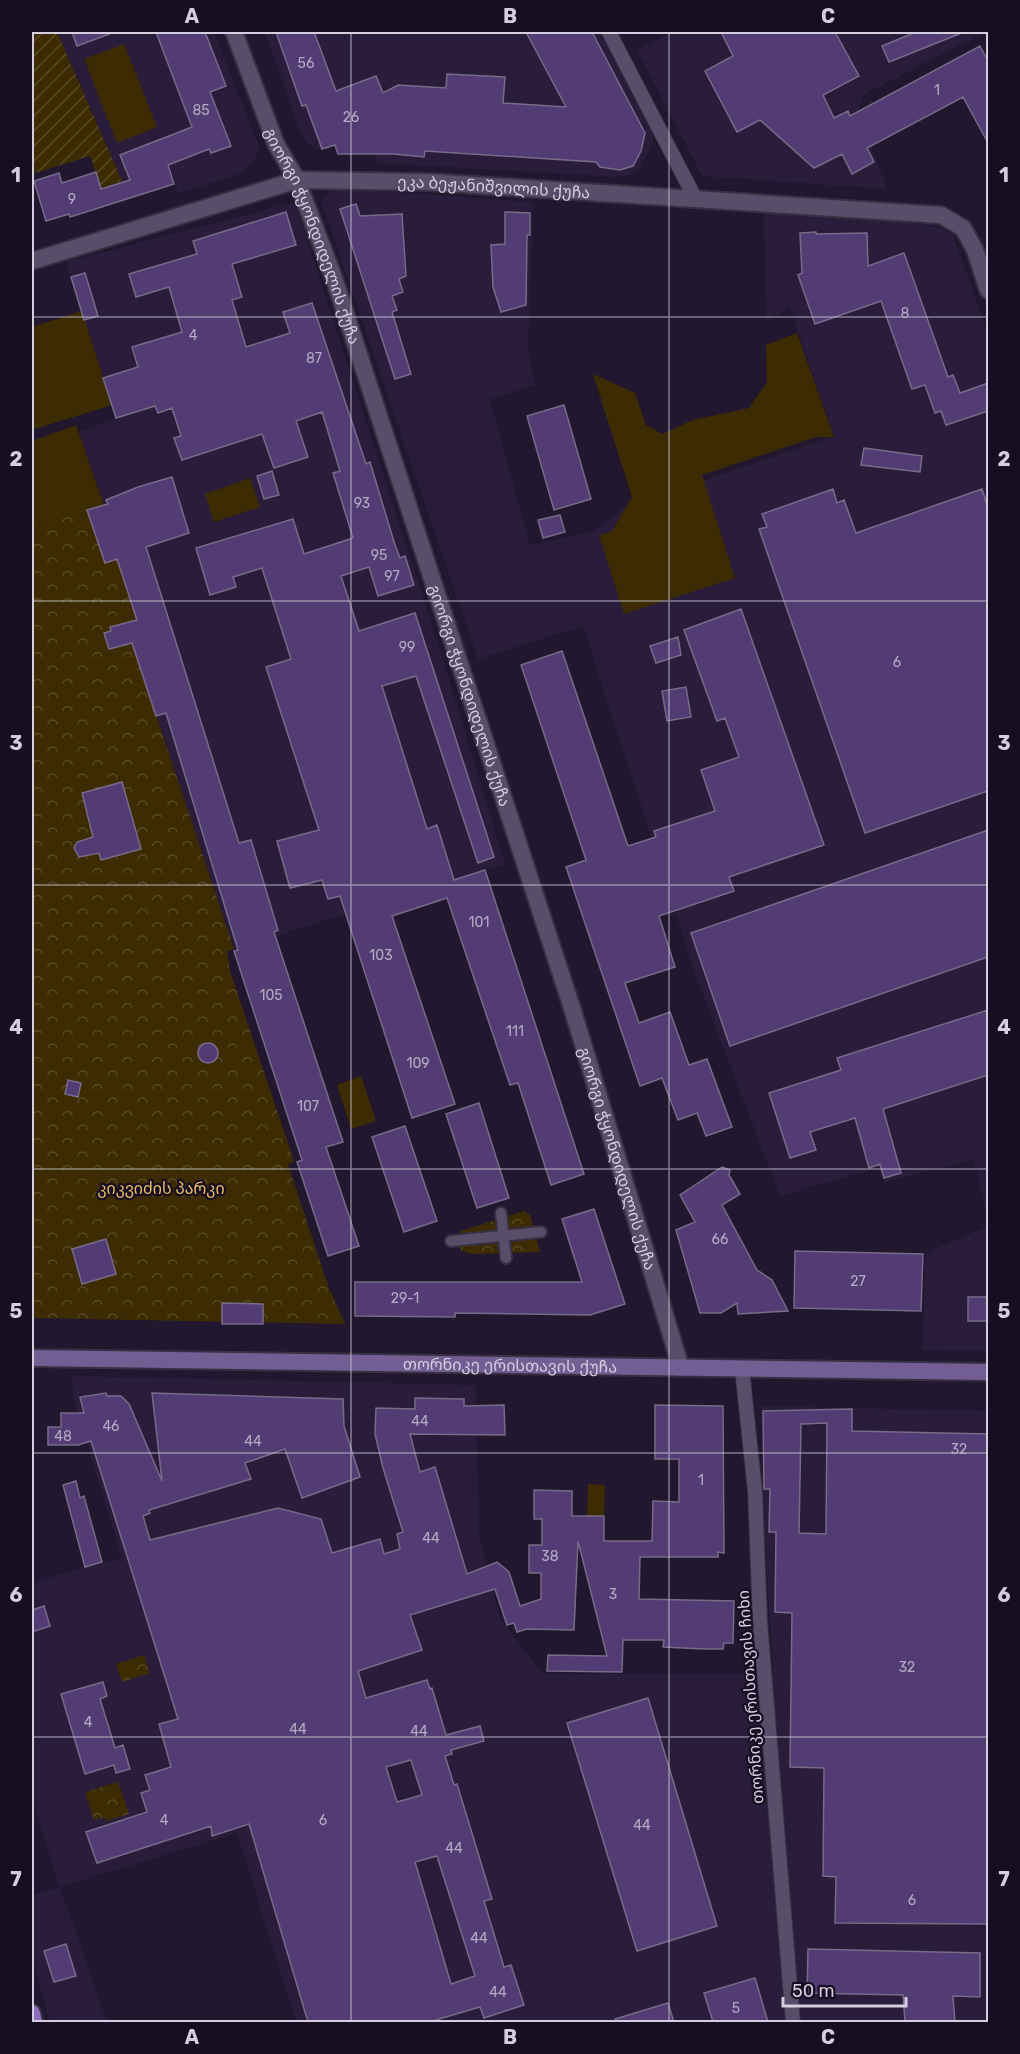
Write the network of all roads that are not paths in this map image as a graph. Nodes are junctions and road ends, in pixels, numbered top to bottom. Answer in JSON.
{"nodes":[{"id":1,"x":234,"y":32,"type":"edge"},
{"id":2,"x":609,"y":32,"type":"edge"},
{"id":3,"x":297,"y":180,"type":"junction"},
{"id":4,"x":695,"y":198,"type":"junction"},
{"id":5,"x":32,"y":261,"type":"edge"},
{"id":6,"x":988,"y":290,"type":"edge"},
{"id":7,"x":501,"y":1214,"type":"dead end"},
{"id":8,"x":541,"y":1232,"type":"dead end"},
{"id":9,"x":503,"y":1236,"type":"junction"},
{"id":10,"x":451,"y":1241,"type":"dead end"},
{"id":11,"x":506,"y":1258,"type":"dead end"},
{"id":12,"x":32,"y":1358,"type":"edge"},
{"id":13,"x":681,"y":1368,"type":"junction"},
{"id":14,"x":742,"y":1369,"type":"junction"},
{"id":15,"x":988,"y":1372,"type":"edge"},
{"id":16,"x":32,"y":2013,"type":"edge"},
{"id":17,"x":34,"y":2022,"type":"edge"},
{"id":18,"x":793,"y":2022,"type":"edge"}],
"edges":[{"from":1,"to":3,"type":"street","name":"გიორგი ჭყონდიდელის ქუჩა"},
{"from":2,"to":4,"type":"street"},
{"from":3,"to":4,"type":"street","name":"ეკა ბეჟანიშვილის ქუჩა"},
{"from":3,"to":5,"type":"street","name":"ეკა ბეჟანიშვილის ქუჩა"},
{"from":3,"to":13,"type":"street","name":"გიორგი ჭყონდიდელის ქუჩა"},
{"from":4,"to":6,"type":"street","name":"ეკა ბეჟანიშვილის ქუჩა"},
{"from":7,"to":9,"type":"street"},
{"from":8,"to":9,"type":"street"},
{"from":9,"to":10,"type":"street"},
{"from":9,"to":11,"type":"street"},
{"from":12,"to":13,"type":"main road","name":"თორნიკე ერისთავის ქუჩა"},
{"from":13,"to":14,"type":"main road","name":"თორნიკე ერისთავის ქუჩა"},
{"from":14,"to":15,"type":"main road","name":"თორნიკე ერისთავის ქუჩა"},
{"from":14,"to":18,"type":"street","name":"თორნიკე ერისთავის ჩიხი"},
{"from":16,"to":17,"type":"main road"}]}
